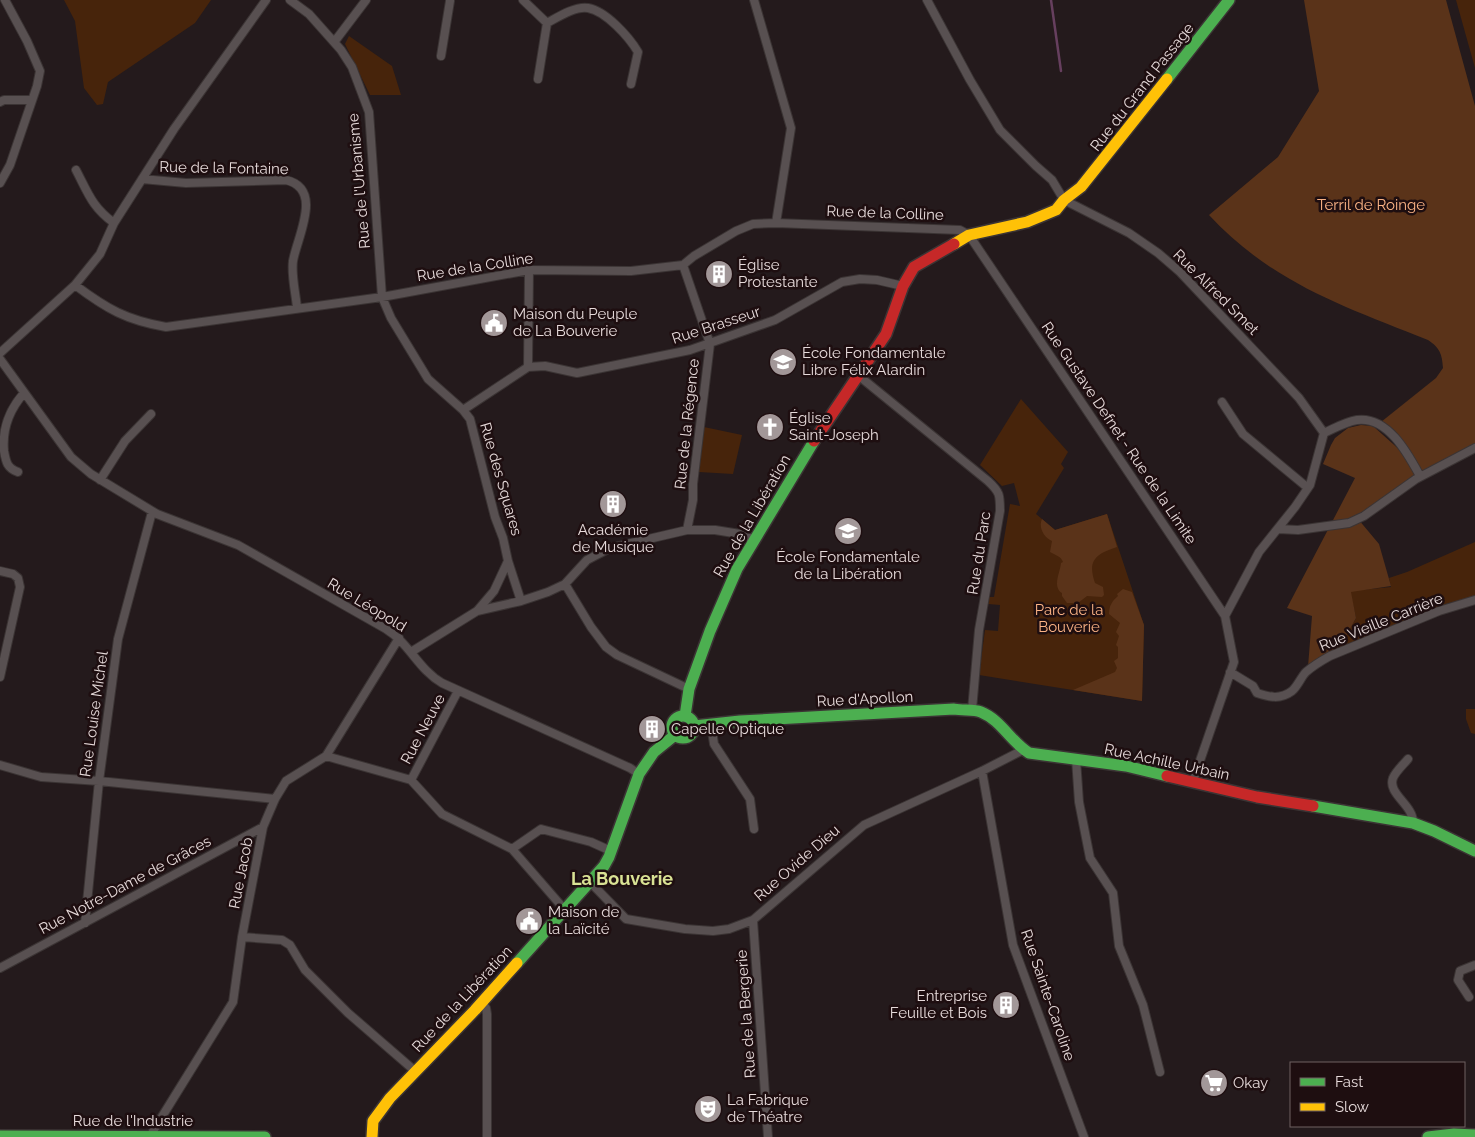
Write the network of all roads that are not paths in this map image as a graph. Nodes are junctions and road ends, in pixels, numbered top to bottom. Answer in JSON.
{"nodes":[{"id":1,"x":5,"y":0,"type":"edge"},
{"id":2,"x":266,"y":0,"type":"edge"},
{"id":3,"x":290,"y":0,"type":"edge"},
{"id":4,"x":366,"y":0,"type":"edge"},
{"id":5,"x":449,"y":0,"type":"edge"},
{"id":6,"x":460,"y":0,"type":"edge"},
{"id":7,"x":523,"y":0,"type":"edge"},
{"id":8,"x":754,"y":0,"type":"edge"},
{"id":9,"x":927,"y":0,"type":"edge"},
{"id":10,"x":1229,"y":0,"type":"edge"},
{"id":11,"x":547,"y":23,"type":"junction"},
{"id":12,"x":335,"y":41,"type":"junction"},
{"id":13,"x":441,"y":56,"type":"dead end"},
{"id":14,"x":538,"y":79,"type":"dead end"},
{"id":15,"x":631,"y":84,"type":"dead end"},
{"id":16,"x":31,"y":100,"type":"junction"},
{"id":17,"x":0,"y":102,"type":"edge"},
{"id":18,"x":76,"y":170,"type":"dead end"},
{"id":19,"x":142,"y":179,"type":"junction"},
{"id":20,"x":0,"y":183,"type":"edge"},
{"id":21,"x":1064,"y":200,"type":"junction"},
{"id":22,"x":776,"y":223,"type":"junction"},
{"id":23,"x":114,"y":224,"type":"junction"},
{"id":24,"x":969,"y":235,"type":"junction"},
{"id":25,"x":683,"y":265,"type":"junction"},
{"id":26,"x":529,"y":270,"type":"junction"},
{"id":27,"x":75,"y":285,"type":"junction"},
{"id":28,"x":903,"y":286,"type":"junction"},
{"id":29,"x":382,"y":297,"type":"junction"},
{"id":30,"x":297,"y":308,"type":"junction"},
{"id":31,"x":710,"y":344,"type":"junction"},
{"id":32,"x":0,"y":352,"type":"edge"},
{"id":33,"x":0,"y":359,"type":"edge"},
{"id":34,"x":528,"y":367,"type":"junction"},
{"id":35,"x":859,"y":376,"type":"junction"},
{"id":36,"x":24,"y":394,"type":"junction"},
{"id":37,"x":1222,"y":402,"type":"dead end"},
{"id":38,"x":463,"y":410,"type":"junction"},
{"id":39,"x":151,"y":414,"type":"dead end"},
{"id":40,"x":1324,"y":432,"type":"junction"},
{"id":41,"x":1475,"y":448,"type":"edge"},
{"id":42,"x":18,"y":472,"type":"dead end"},
{"id":43,"x":1420,"y":476,"type":"junction"},
{"id":44,"x":100,"y":480,"type":"junction"},
{"id":45,"x":1308,"y":488,"type":"junction"},
{"id":46,"x":152,"y":512,"type":"junction"},
{"id":47,"x":1278,"y":529,"type":"junction"},
{"id":48,"x":687,"y":530,"type":"junction"},
{"id":49,"x":754,"y":540,"type":"junction"},
{"id":50,"x":508,"y":561,"type":"junction"},
{"id":51,"x":0,"y":571,"type":"edge"},
{"id":52,"x":565,"y":584,"type":"junction"},
{"id":53,"x":1475,"y":600,"type":"edge"},
{"id":54,"x":521,"y":601,"type":"junction"},
{"id":55,"x":477,"y":611,"type":"junction"},
{"id":56,"x":1225,"y":616,"type":"junction"},
{"id":57,"x":399,"y":638,"type":"junction"},
{"id":58,"x":411,"y":652,"type":"junction"},
{"id":59,"x":1230,"y":672,"type":"junction"},
{"id":60,"x":0,"y":677,"type":"edge"},
{"id":61,"x":690,"y":689,"type":"junction"},
{"id":62,"x":458,"y":691,"type":"junction"},
{"id":63,"x":972,"y":710,"type":"junction"},
{"id":64,"x":685,"y":716,"type":"junction"},
{"id":65,"x":711,"y":724,"type":"junction"},
{"id":66,"x":694,"y":726,"type":"junction"},
{"id":67,"x":675,"y":736,"type":"junction"},
{"id":68,"x":1023,"y":750,"type":"junction"},
{"id":69,"x":326,"y":756,"type":"junction"},
{"id":70,"x":1408,"y":759,"type":"dead end"},
{"id":71,"x":1076,"y":760,"type":"junction"},
{"id":72,"x":0,"y":764,"type":"edge"},
{"id":73,"x":982,"y":771,"type":"junction"},
{"id":74,"x":639,"y":774,"type":"junction"},
{"id":75,"x":411,"y":780,"type":"junction"},
{"id":76,"x":99,"y":781,"type":"junction"},
{"id":77,"x":1192,"y":781,"type":"junction"},
{"id":78,"x":275,"y":799,"type":"junction"},
{"id":79,"x":1413,"y":823,"type":"junction"},
{"id":80,"x":264,"y":827,"type":"junction"},
{"id":81,"x":754,"y":829,"type":"dead end"},
{"id":82,"x":512,"y":849,"type":"junction"},
{"id":83,"x":611,"y":851,"type":"junction"},
{"id":84,"x":1475,"y":851,"type":"edge"},
{"id":85,"x":590,"y":882,"type":"junction"},
{"id":86,"x":565,"y":910,"type":"junction"},
{"id":87,"x":753,"y":920,"type":"junction"},
{"id":88,"x":85,"y":923,"type":"junction"},
{"id":89,"x":242,"y":937,"type":"junction"},
{"id":90,"x":1475,"y":966,"type":"edge"},
{"id":91,"x":0,"y":968,"type":"edge"},
{"id":92,"x":1469,"y":997,"type":"dead end"},
{"id":93,"x":482,"y":1003,"type":"junction"},
{"id":94,"x":415,"y":1071,"type":"junction"},
{"id":95,"x":1160,"y":1072,"type":"dead end"},
{"id":96,"x":1469,"y":1135,"type":"edge"},
{"id":97,"x":0,"y":1136,"type":"edge"},
{"id":98,"x":150,"y":1136,"type":"edge"},
{"id":99,"x":1453,"y":1136,"type":"edge"},
{"id":100,"x":265,"y":1137,"type":"edge"},
{"id":101,"x":372,"y":1137,"type":"edge"},
{"id":102,"x":487,"y":1137,"type":"edge"},
{"id":103,"x":768,"y":1137,"type":"edge"},
{"id":104,"x":1084,"y":1137,"type":"edge"},
{"id":105,"x":1428,"y":1137,"type":"edge"}],
"edges":[{"from":1,"to":16,"type":"street"},
{"from":2,"to":19,"type":"street","name":"Rue de la Fontaine"},
{"from":3,"to":12,"type":"street","name":"Rue de l'Urbanisme"},
{"from":4,"to":12,"type":"street"},
{"from":5,"to":6,"type":"street"},
{"from":5,"to":13,"type":"street"},
{"from":7,"to":11,"type":"street"},
{"from":8,"to":22,"type":"street"},
{"from":9,"to":21,"type":"street"},
{"from":10,"to":21,"type":"street","name":"Rue du Grand Passage"},
{"from":11,"to":14,"type":"street"},
{"from":11,"to":15,"type":"street"},
{"from":12,"to":29,"type":"street","name":"Rue de l'Urbanisme"},
{"from":16,"to":17,"type":"street"},
{"from":16,"to":20,"type":"street"},
{"from":18,"to":23,"type":"street"},
{"from":19,"to":23,"type":"street","name":"Rue de la Fontaine"},
{"from":19,"to":30,"type":"street","name":"Rue de la Fontaine"},
{"from":21,"to":24,"type":"street"},
{"from":21,"to":40,"type":"street","name":"Rue Alfred Smet"},
{"from":22,"to":24,"type":"street","name":"Rue de la Colline"},
{"from":22,"to":25,"type":"street","name":"Rue de la Colline"},
{"from":23,"to":27,"type":"street","name":"Rue de la Fontaine"},
{"from":24,"to":28,"type":"street","name":"Rue de la Libération"},
{"from":24,"to":56,"type":"street","name":"Rue Gustave Defnet - Rue de la Limite"},
{"from":25,"to":26,"type":"street","name":"Rue de la Colline"},
{"from":25,"to":31,"type":"street","name":"Rue de la Régence"},
{"from":26,"to":29,"type":"street","name":"Rue de la Colline"},
{"from":26,"to":34,"type":"street"},
{"from":27,"to":30,"type":"street","name":"Rue de la Colline"},
{"from":27,"to":32,"type":"street","name":"Rue de la Fontaine"},
{"from":28,"to":31,"type":"street","name":"Rue Brasseur"},
{"from":28,"to":35,"type":"street","name":"Rue de la Libération"},
{"from":29,"to":30,"type":"street","name":"Rue de la Colline"},
{"from":29,"to":38,"type":"street","name":"Rue des Squares"},
{"from":31,"to":34,"type":"street","name":"Rue Brasseur"},
{"from":31,"to":48,"type":"street","name":"Rue de la Régence"},
{"from":33,"to":36,"type":"street","name":"Rue Léopold"},
{"from":34,"to":38,"type":"street"},
{"from":35,"to":49,"type":"street","name":"Rue de la Libération"},
{"from":35,"to":63,"type":"street","name":"Rue du Parc"},
{"from":36,"to":42,"type":"street"},
{"from":36,"to":44,"type":"street","name":"Rue Léopold"},
{"from":37,"to":45,"type":"street"},
{"from":38,"to":50,"type":"street","name":"Rue des Squares"},
{"from":39,"to":44,"type":"street"},
{"from":40,"to":43,"type":"street"},
{"from":40,"to":45,"type":"street"},
{"from":41,"to":43,"type":"street"},
{"from":43,"to":47,"type":"street"},
{"from":44,"to":46,"type":"street","name":"Rue Léopold"},
{"from":45,"to":47,"type":"street"},
{"from":46,"to":57,"type":"street","name":"Rue Léopold"},
{"from":46,"to":76,"type":"street","name":"Rue Louise Michel"},
{"from":47,"to":56,"type":"street"},
{"from":48,"to":49,"type":"street"},
{"from":48,"to":52,"type":"street"},
{"from":49,"to":61,"type":"street","name":"Rue de la Libération"},
{"from":50,"to":54,"type":"street","name":"Rue des Squares"},
{"from":50,"to":55,"type":"street"},
{"from":51,"to":60,"type":"street"},
{"from":52,"to":54,"type":"street"},
{"from":52,"to":61,"type":"street"},
{"from":53,"to":59,"type":"street","name":"Rue Vieille Carrière"},
{"from":54,"to":55,"type":"street"},
{"from":55,"to":58,"type":"street"},
{"from":56,"to":59,"type":"street","name":"Rue Gustave Defnet - Rue de la Limite"},
{"from":57,"to":58,"type":"street","name":"Rue Léopold"},
{"from":57,"to":69,"type":"street","name":"Rue Jacob"},
{"from":58,"to":62,"type":"street","name":"Rue Léopold"},
{"from":59,"to":77,"type":"street"},
{"from":61,"to":64,"type":"street","name":"Rue de la Libération"},
{"from":62,"to":74,"type":"street","name":"Rue Léopold"},
{"from":62,"to":75,"type":"street","name":"Rue Neuve"},
{"from":63,"to":65,"type":"street","name":"Rue d'Apollon"},
{"from":63,"to":68,"type":"street","name":"Rue d'Apollon"},
{"from":64,"to":66,"type":"street"},
{"from":64,"to":67,"type":"street"},
{"from":65,"to":66,"type":"street","name":"Rue d'Apollon"},
{"from":65,"to":81,"type":"street"},
{"from":66,"to":67,"type":"street"},
{"from":67,"to":74,"type":"street","name":"Rue de la Libération"},
{"from":68,"to":71,"type":"street","name":"Rue Achille Urbain"},
{"from":68,"to":73,"type":"street","name":"Rue Ovide Dieu"},
{"from":69,"to":75,"type":"street"},
{"from":69,"to":78,"type":"street","name":"Rue Jacob"},
{"from":70,"to":79,"type":"street"},
{"from":71,"to":77,"type":"street","name":"Rue Achille Urbain"},
{"from":71,"to":95,"type":"street"},
{"from":72,"to":76,"type":"street"},
{"from":73,"to":87,"type":"street","name":"Rue Ovide Dieu"},
{"from":73,"to":104,"type":"street","name":"Rue Sainte-Caroline"},
{"from":74,"to":83,"type":"street","name":"Rue de la Libération"},
{"from":75,"to":82,"type":"street"},
{"from":76,"to":78,"type":"street"},
{"from":76,"to":88,"type":"street","name":"Rue Louise Michel"},
{"from":77,"to":79,"type":"street","name":"Rue Achille Urbain"},
{"from":78,"to":80,"type":"street","name":"Rue Jacob"},
{"from":79,"to":84,"type":"street","name":"Rue Achille Urbain"},
{"from":80,"to":88,"type":"street","name":"Rue Notre-Dame de Grâces"},
{"from":80,"to":89,"type":"street","name":"Rue Jacob"},
{"from":82,"to":83,"type":"street"},
{"from":82,"to":86,"type":"street"},
{"from":83,"to":85,"type":"street","name":"Rue de la Libération"},
{"from":85,"to":86,"type":"street","name":"Rue de la Libération"},
{"from":85,"to":87,"type":"street","name":"Rue Ovide Dieu"},
{"from":86,"to":93,"type":"street","name":"Rue de la Libération"},
{"from":87,"to":103,"type":"street","name":"Rue de la Bergerie"},
{"from":88,"to":91,"type":"street","name":"Rue Notre-Dame de Grâces"},
{"from":89,"to":94,"type":"street"},
{"from":89,"to":98,"type":"street","name":"Rue Jacob"},
{"from":90,"to":92,"type":"street"},
{"from":93,"to":94,"type":"street","name":"Rue de la Libération"},
{"from":93,"to":102,"type":"street"},
{"from":94,"to":101,"type":"street","name":"Rue de la Libération"},
{"from":96,"to":99,"type":"street"},
{"from":97,"to":98,"type":"street","name":"Rue de l'Industrie"},
{"from":98,"to":100,"type":"street","name":"Rue de l'Industrie"},
{"from":99,"to":105,"type":"street"}]}
